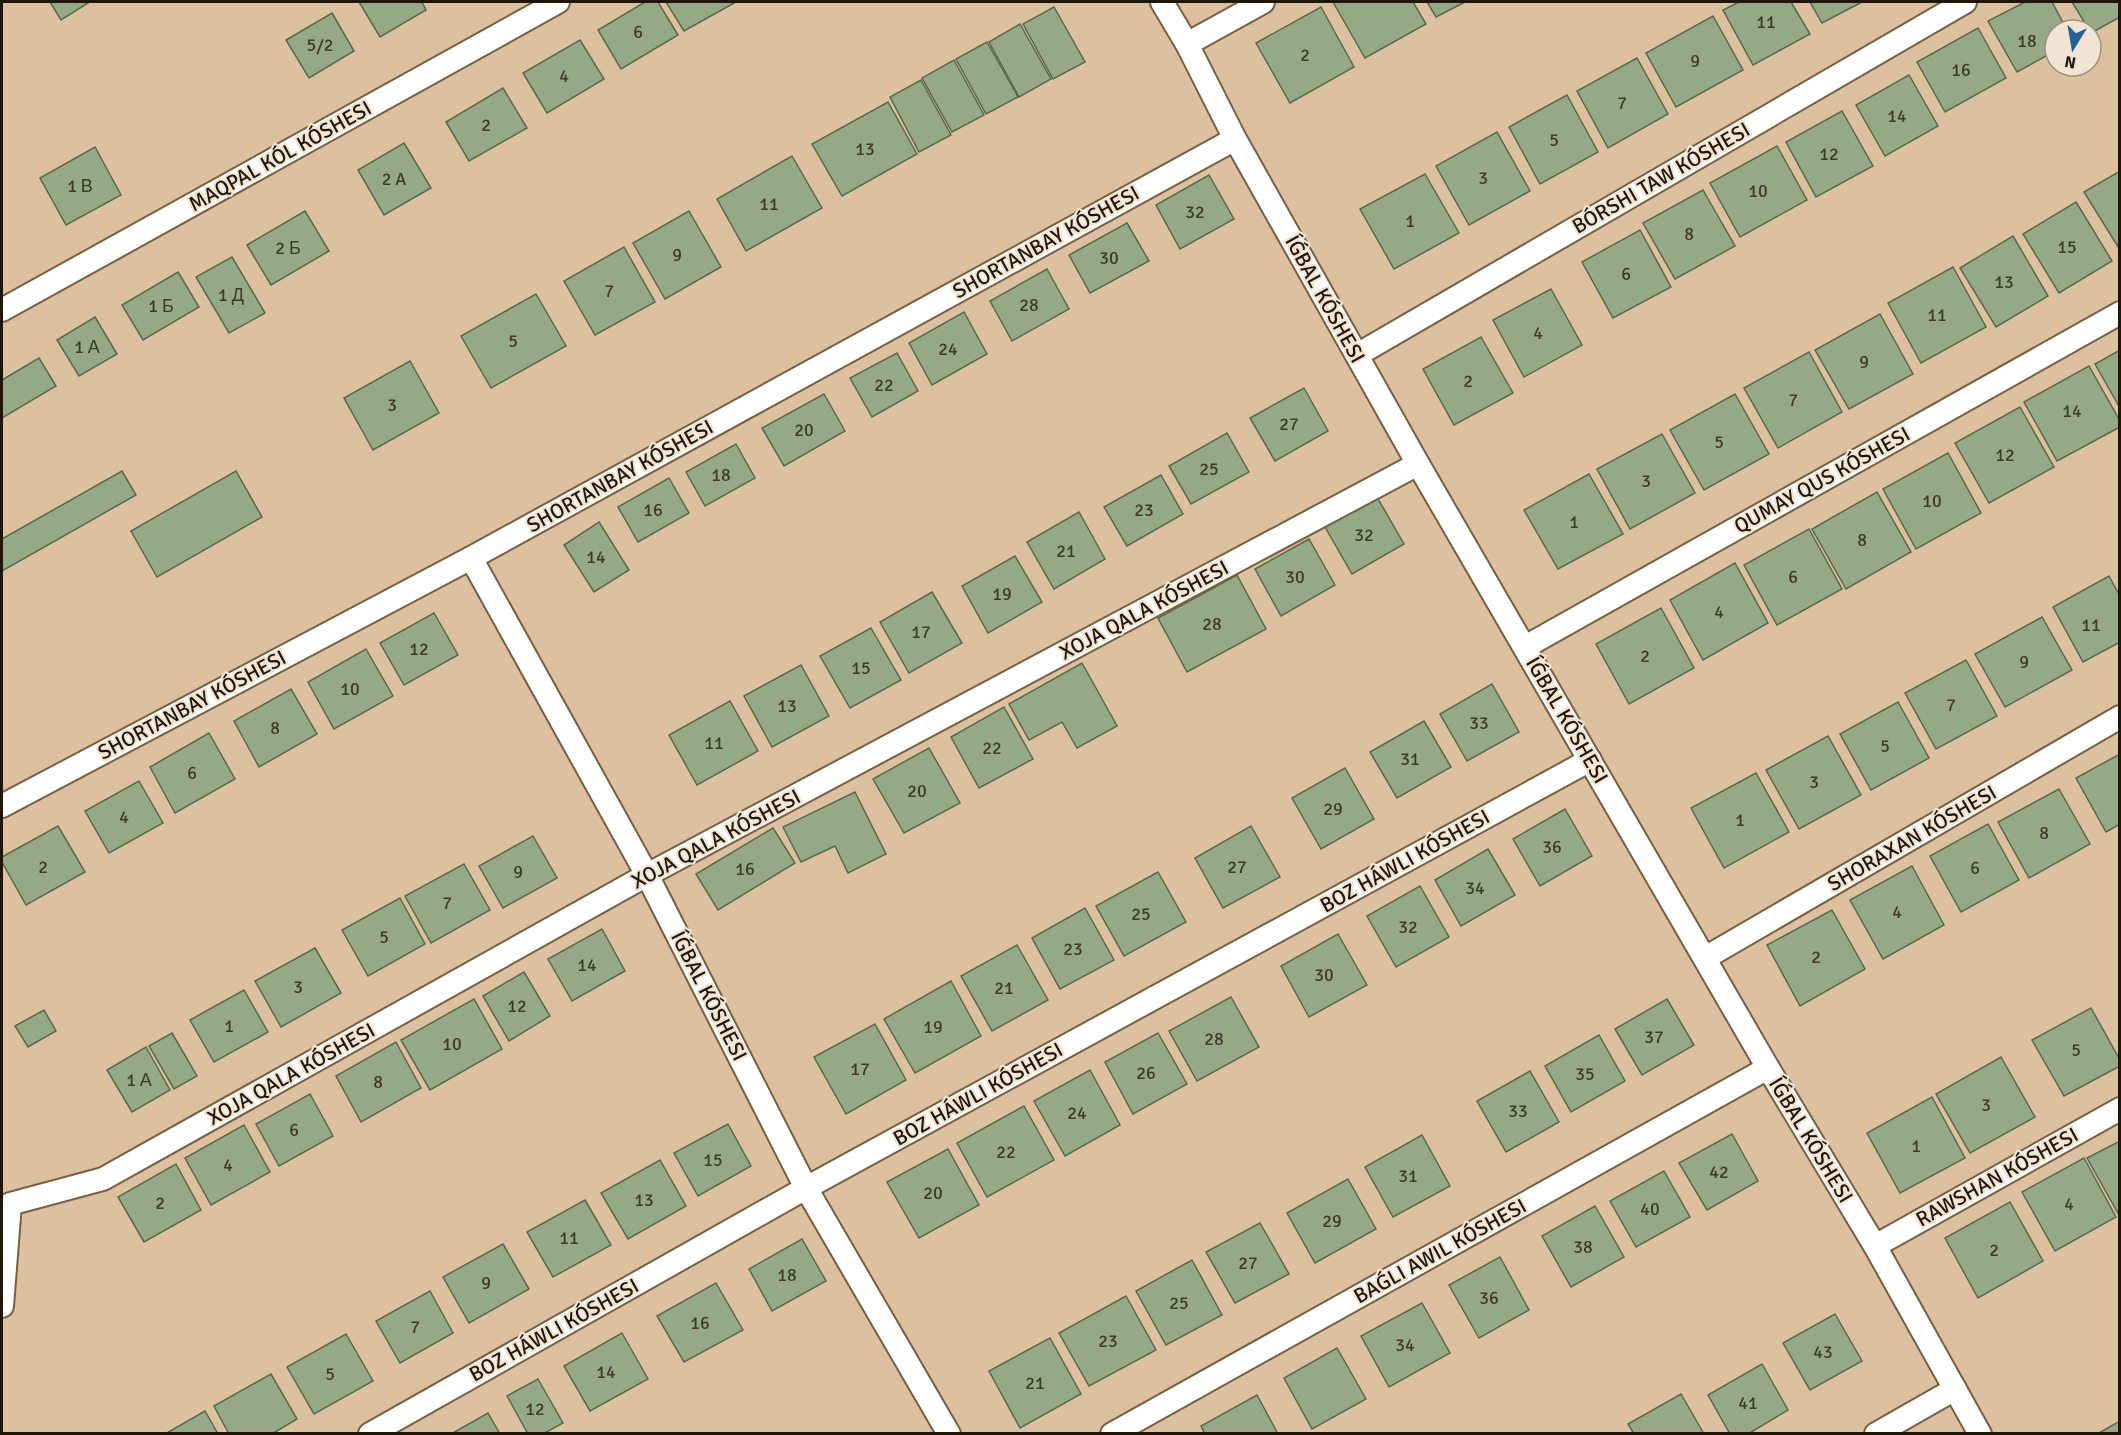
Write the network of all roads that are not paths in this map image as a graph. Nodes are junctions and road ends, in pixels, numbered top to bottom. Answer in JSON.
{"nodes":[{"id":1,"x":558,"y":2,"type":"edge"},
{"id":2,"x":1162,"y":2,"type":"edge"},
{"id":3,"x":1263,"y":2,"type":"edge"},
{"id":4,"x":1965,"y":2,"type":"edge"},
{"id":5,"x":1186,"y":44,"type":"junction"},
{"id":6,"x":1235,"y":139,"type":"junction"},
{"id":7,"x":2,"y":310,"type":"edge"},
{"id":8,"x":2120,"y":314,"type":"edge"},
{"id":9,"x":1357,"y":355,"type":"junction"},
{"id":10,"x":1418,"y":464,"type":"junction"},
{"id":11,"x":471,"y":558,"type":"junction"},
{"id":12,"x":1525,"y":647,"type":"junction"},
{"id":13,"x":2120,"y":717,"type":"edge"},
{"id":14,"x":1590,"y":760,"type":"junction"},
{"id":15,"x":2,"y":806,"type":"edge"},
{"id":16,"x":647,"y":875,"type":"junction"},
{"id":17,"x":1705,"y":958,"type":"junction"},
{"id":18,"x":1768,"y":1068,"type":"junction"},
{"id":19,"x":2120,"y":1108,"type":"edge"},
{"id":20,"x":806,"y":1188,"type":"junction"},
{"id":21,"x":1875,"y":1246,"type":"junction"},
{"id":22,"x":2,"y":1306,"type":"edge"},
{"id":23,"x":1955,"y":1389,"type":"junction"},
{"id":24,"x":370,"y":1434,"type":"edge"},
{"id":25,"x":948,"y":1434,"type":"edge"},
{"id":26,"x":1113,"y":1434,"type":"edge"},
{"id":27,"x":1876,"y":1434,"type":"edge"},
{"id":28,"x":1980,"y":1434,"type":"edge"}],
"edges":[{"from":1,"to":7,"type":"street","name":"MAQPAL KÓL KÓSHESI"},
{"from":2,"to":5,"type":"street","name":"ÍǴBAL KÓSHESI"},
{"from":3,"to":5,"type":"street"},
{"from":4,"to":9,"type":"street","name":"BÓRSHI TAW KÓSHESI"},
{"from":5,"to":6,"type":"street","name":"ÍǴBAL KÓSHESI"},
{"from":6,"to":9,"type":"street","name":"ÍǴBAL KÓSHESI"},
{"from":6,"to":11,"type":"street","name":"SHORTANBAY KÓSHESI"},
{"from":8,"to":12,"type":"street","name":"QUMAY QUS KÓSHESI"},
{"from":9,"to":10,"type":"street","name":"ÍǴBAL KÓSHESI"},
{"from":10,"to":12,"type":"street","name":"ÍǴBAL KÓSHESI"},
{"from":10,"to":16,"type":"street","name":"XOJA QALA KÓSHESI"},
{"from":11,"to":15,"type":"street","name":"SHORTANBAY KÓSHESI"},
{"from":11,"to":16,"type":"street","name":"ÍǴBAL KÓSHESI"},
{"from":12,"to":14,"type":"street","name":"ÍǴBAL KÓSHESI"},
{"from":13,"to":17,"type":"street","name":"SHORAXAN KÓSHESI"},
{"from":14,"to":17,"type":"street","name":"ÍǴBAL KÓSHESI"},
{"from":14,"to":20,"type":"street","name":"BOZ HÁWLI KÓSHESI"},
{"from":16,"to":20,"type":"street","name":"ÍǴBAL KÓSHESI"},
{"from":16,"to":22,"type":"street","name":"XOJA QALA KÓSHESI"},
{"from":17,"to":18,"type":"street","name":"ÍǴBAL KÓSHESI"},
{"from":18,"to":21,"type":"street","name":"ÍǴBAL KÓSHESI"},
{"from":18,"to":26,"type":"street"},
{"from":19,"to":21,"type":"street","name":"RAWSHAN KÓSHESI"},
{"from":20,"to":24,"type":"street","name":"BOZ HÁWLI KÓSHESI"},
{"from":20,"to":25,"type":"street","name":"ÍǴBAL KÓSHESI"},
{"from":21,"to":23,"type":"street","name":"ÍǴBAL KÓSHESI"},
{"from":23,"to":27,"type":"street"},
{"from":23,"to":28,"type":"street","name":"ÍǴBAL KÓSHESI"}]}
